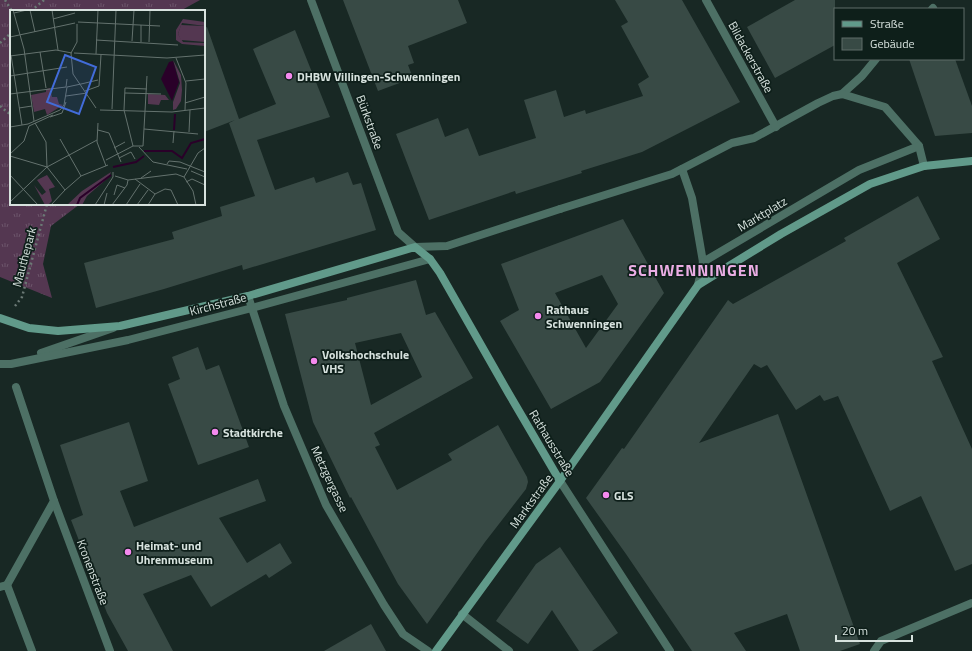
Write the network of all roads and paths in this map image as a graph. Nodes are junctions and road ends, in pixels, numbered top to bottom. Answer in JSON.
{"nodes":[{"id":1,"x":5,"y":0,"type":"edge"},
{"id":2,"x":44,"y":0,"type":"edge"},
{"id":3,"x":311,"y":0,"type":"edge"},
{"id":4,"x":706,"y":0,"type":"edge"},
{"id":5,"x":11,"y":10,"type":"edge"},
{"id":6,"x":32,"y":10,"type":"edge"},
{"id":7,"x":10,"y":34,"type":"edge"},
{"id":8,"x":0,"y":43,"type":"edge"},
{"id":9,"x":875,"y":60,"type":"edge"},
{"id":10,"x":842,"y":94,"type":"junction"},
{"id":11,"x":0,"y":106,"type":"edge"},
{"id":12,"x":10,"y":114,"type":"edge"},
{"id":13,"x":776,"y":127,"type":"junction"},
{"id":14,"x":919,"y":146,"type":"junction"},
{"id":15,"x":972,"y":161,"type":"edge"},
{"id":16,"x":924,"y":166,"type":"junction"},
{"id":17,"x":682,"y":169,"type":"junction"},
{"id":18,"x":47,"y":205,"type":"edge"},
{"id":19,"x":414,"y":247,"type":"junction"},
{"id":20,"x":430,"y":259,"type":"junction"},
{"id":21,"x":703,"y":262,"type":"junction"},
{"id":22,"x":698,"y":285,"type":"junction"},
{"id":23,"x":248,"y":296,"type":"junction"},
{"id":24,"x":252,"y":308,"type":"junction"},
{"id":25,"x":12,"y":312,"type":"dead end"},
{"id":26,"x":0,"y":318,"type":"edge"},
{"id":27,"x":120,"y":326,"type":"junction"},
{"id":28,"x":0,"y":364,"type":"edge"},
{"id":29,"x":10,"y":364,"type":"junction"},
{"id":30,"x":16,"y":387,"type":"dead end"},
{"id":31,"x":560,"y":481,"type":"junction"},
{"id":32,"x":54,"y":501,"type":"junction"},
{"id":33,"x":3,"y":586,"type":"edge"},
{"id":34,"x":972,"y":603,"type":"edge"},
{"id":35,"x":462,"y":614,"type":"junction"},
{"id":36,"x":32,"y":651,"type":"edge"},
{"id":37,"x":110,"y":651,"type":"edge"},
{"id":38,"x":428,"y":651,"type":"edge"},
{"id":39,"x":436,"y":651,"type":"edge"},
{"id":40,"x":509,"y":651,"type":"edge"},
{"id":41,"x":670,"y":651,"type":"edge"},
{"id":42,"x":874,"y":651,"type":"edge"}],
"edges":[{"from":1,"to":5,"type":"path"},
{"from":2,"to":6,"type":"path"},
{"from":3,"to":19,"type":"street","name":"Bürkstraße"},
{"from":4,"to":13,"type":"street","name":"Bildackerstraße"},
{"from":7,"to":8,"type":"path"},
{"from":9,"to":10,"type":"street"},
{"from":10,"to":13,"type":"street"},
{"from":10,"to":14,"type":"street"},
{"from":11,"to":12,"type":"path"},
{"from":13,"to":17,"type":"street"},
{"from":14,"to":16,"type":"street"},
{"from":14,"to":21,"type":"street","name":"Marktplatz"},
{"from":15,"to":16,"type":"main road"},
{"from":16,"to":22,"type":"main road"},
{"from":17,"to":19,"type":"street"},
{"from":17,"to":21,"type":"street"},
{"from":18,"to":25,"type":"path","name":"Mauthepark"},
{"from":19,"to":20,"type":"main road","name":"Rathausstraße"},
{"from":19,"to":23,"type":"main road","name":"Kirchstraße"},
{"from":20,"to":24,"type":"street","name":"Kirchstraße"},
{"from":20,"to":31,"type":"main road","name":"Rathausstraße"},
{"from":21,"to":22,"type":"street"},
{"from":22,"to":31,"type":"main road","name":"Marktstraße"},
{"from":23,"to":24,"type":"street","name":"Metzgergasse"},
{"from":23,"to":27,"type":"main road","name":"Kirchstraße"},
{"from":24,"to":29,"type":"street","name":"Kirchstraße"},
{"from":24,"to":38,"type":"street","name":"Metzgergasse"},
{"from":26,"to":27,"type":"main road","name":"Kirchstraße"},
{"from":27,"to":29,"type":"street","name":"Kirchstraße"},
{"from":28,"to":29,"type":"street","name":"Kirchstraße"},
{"from":30,"to":32,"type":"street","name":"Kronenstraße"},
{"from":31,"to":35,"type":"main road","name":"Marktstraße"},
{"from":31,"to":41,"type":"street","name":"Rathausstraße"},
{"from":32,"to":33,"type":"street"},
{"from":32,"to":37,"type":"street","name":"Kronenstraße"},
{"from":33,"to":36,"type":"street"},
{"from":34,"to":42,"type":"street"},
{"from":35,"to":39,"type":"main road","name":"Marktstraße"},
{"from":35,"to":40,"type":"street"}]}
